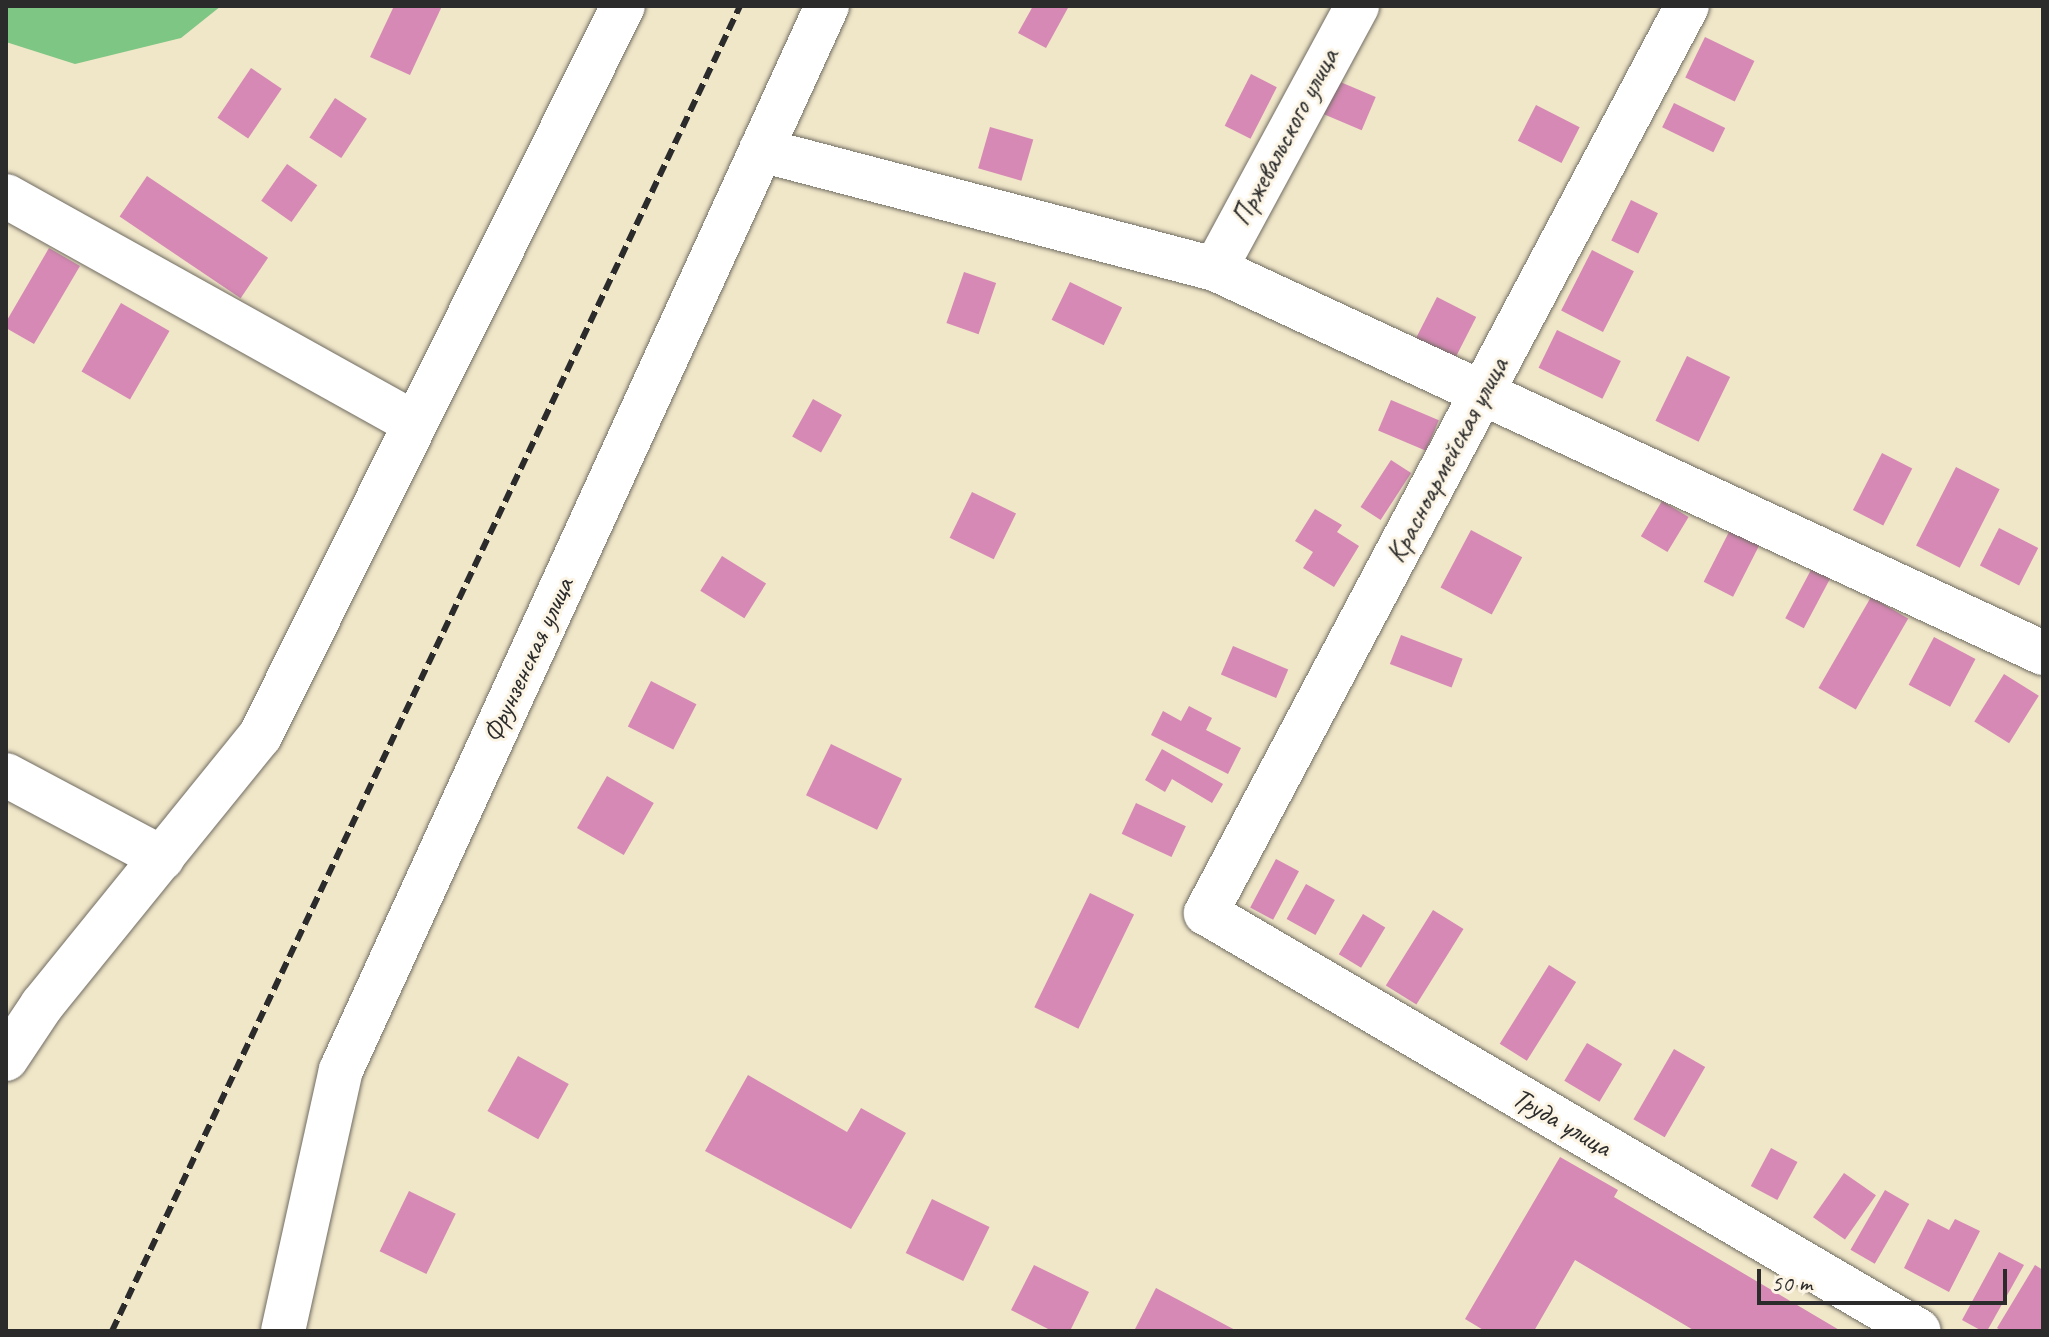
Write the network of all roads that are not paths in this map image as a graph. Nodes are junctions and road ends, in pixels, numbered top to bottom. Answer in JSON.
{"nodes":[{"id":1,"x":623,"y":6,"type":"edge"},
{"id":2,"x":827,"y":6,"type":"edge"},
{"id":3,"x":1357,"y":6,"type":"edge"},
{"id":4,"x":1687,"y":6,"type":"edge"},
{"id":5,"x":761,"y":150,"type":"junction"},
{"id":6,"x":6,"y":196,"type":"edge"},
{"id":7,"x":1215,"y":269,"type":"junction"},
{"id":8,"x":1481,"y":397,"type":"junction"},
{"id":9,"x":414,"y":423,"type":"junction"},
{"id":10,"x":2043,"y":653,"type":"edge"},
{"id":11,"x":6,"y":775,"type":"edge"},
{"id":12,"x":162,"y":858,"type":"junction"},
{"id":13,"x":1206,"y":913,"type":"joint"},
{"id":14,"x":6,"y":1059,"type":"edge"},
{"id":15,"x":283,"y":1331,"type":"edge"},
{"id":16,"x":1919,"y":1331,"type":"edge"}],
"edges":[{"from":1,"to":9,"type":"street"},
{"from":2,"to":5,"type":"street","name":"Фрунзенская улица"},
{"from":3,"to":7,"type":"street","name":"Пржевальского улица"},
{"from":4,"to":8,"type":"street","name":"Красноармейская улица"},
{"from":5,"to":7,"type":"street"},
{"from":5,"to":15,"type":"street","name":"Фрунзенская улица"},
{"from":6,"to":9,"type":"street"},
{"from":7,"to":8,"type":"street"},
{"from":8,"to":10,"type":"street"},
{"from":8,"to":13,"type":"street","name":"Красноармейская улица"},
{"from":9,"to":12,"type":"street"},
{"from":11,"to":12,"type":"street"},
{"from":12,"to":14,"type":"street"},
{"from":13,"to":16,"type":"street","name":"Труда улица"}]}
